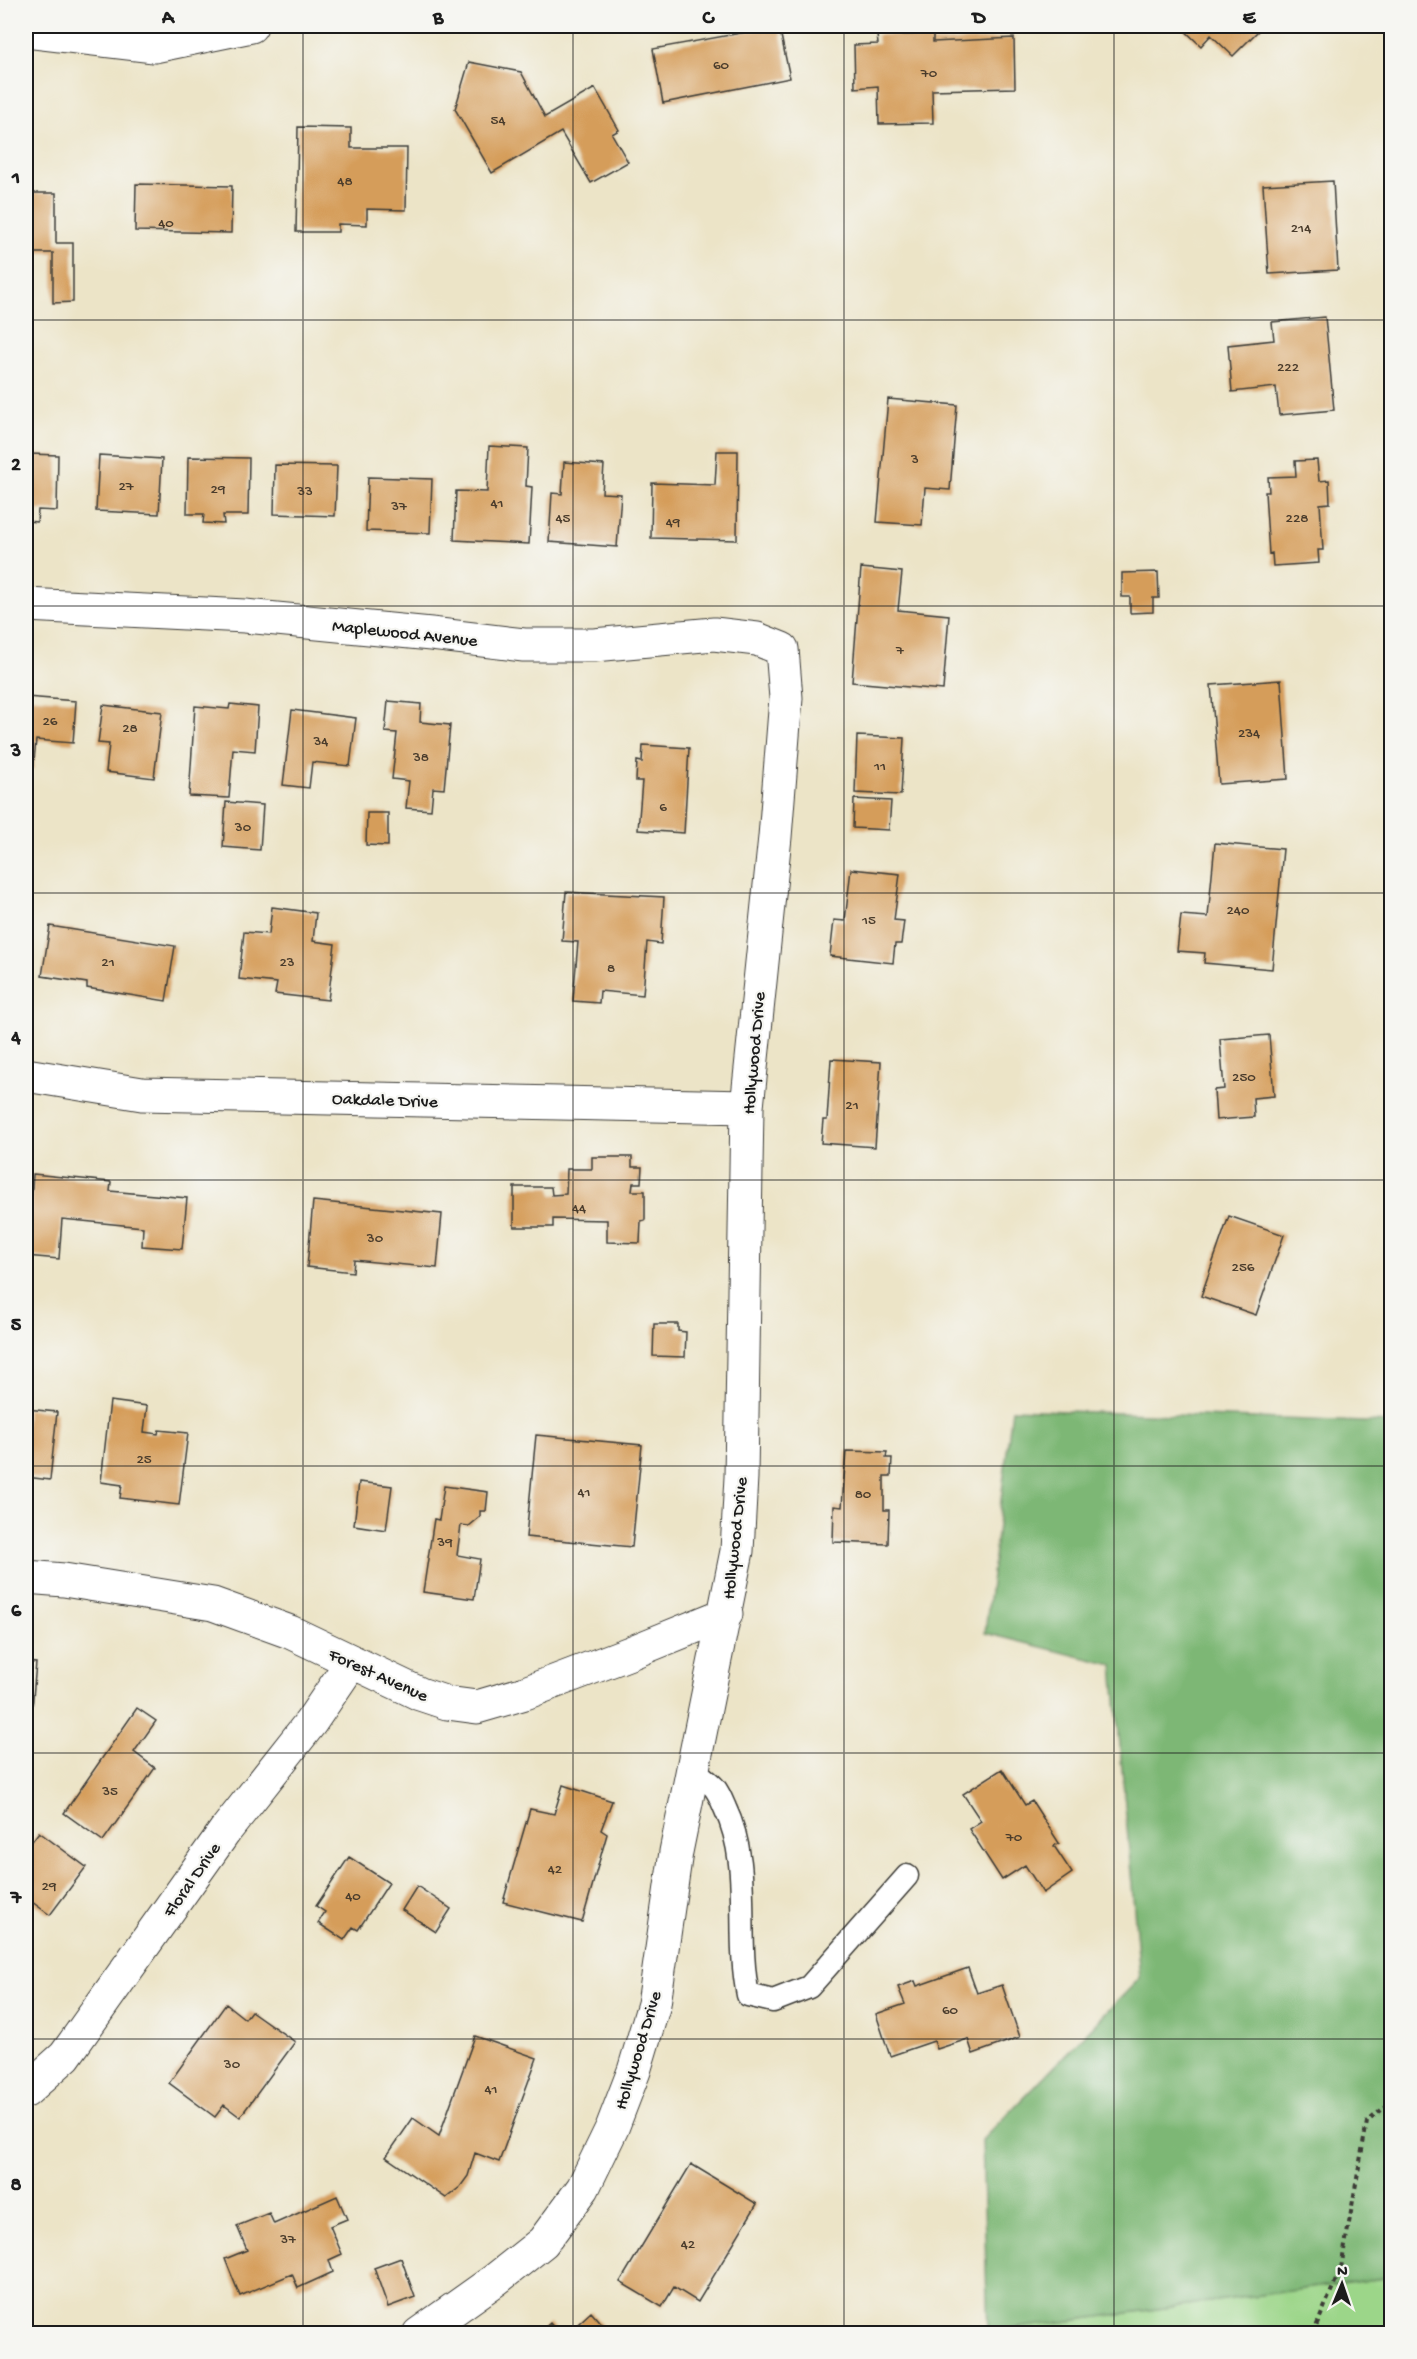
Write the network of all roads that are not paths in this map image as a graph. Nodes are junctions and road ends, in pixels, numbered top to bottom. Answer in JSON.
{"nodes":[{"id":1,"x":251,"y":26,"type":"edge"},
{"id":2,"x":26,"y":31,"type":"edge"},
{"id":3,"x":26,"y":605,"type":"edge"},
{"id":4,"x":782,"y":649,"type":"joint"},
{"id":5,"x":26,"y":1075,"type":"edge"},
{"id":6,"x":747,"y":1107,"type":"junction"},
{"id":7,"x":26,"y":1577,"type":"edge"},
{"id":8,"x":726,"y":1614,"type":"junction"},
{"id":9,"x":351,"y":1663,"type":"junction"},
{"id":10,"x":693,"y":1769,"type":"junction"},
{"id":11,"x":908,"y":1876,"type":"dead end"},
{"id":12,"x":26,"y":2091,"type":"edge"},
{"id":13,"x":419,"y":2334,"type":"edge"}],
"edges":[{"from":1,"to":2,"type":"street"},
{"from":3,"to":4,"type":"street","name":"Maplewood Avenue"},
{"from":4,"to":6,"type":"street","name":"Hollywood Drive"},
{"from":5,"to":6,"type":"street","name":"Oakdale Drive"},
{"from":6,"to":8,"type":"street","name":"Hollywood Drive"},
{"from":7,"to":9,"type":"street","name":"Forest Avenue"},
{"from":8,"to":9,"type":"street","name":"Forest Avenue"},
{"from":8,"to":10,"type":"street","name":"Hollywood Drive"},
{"from":9,"to":12,"type":"street","name":"Floral Drive"},
{"from":10,"to":11,"type":"lane"},
{"from":10,"to":13,"type":"street","name":"Hollywood Drive"}]}
